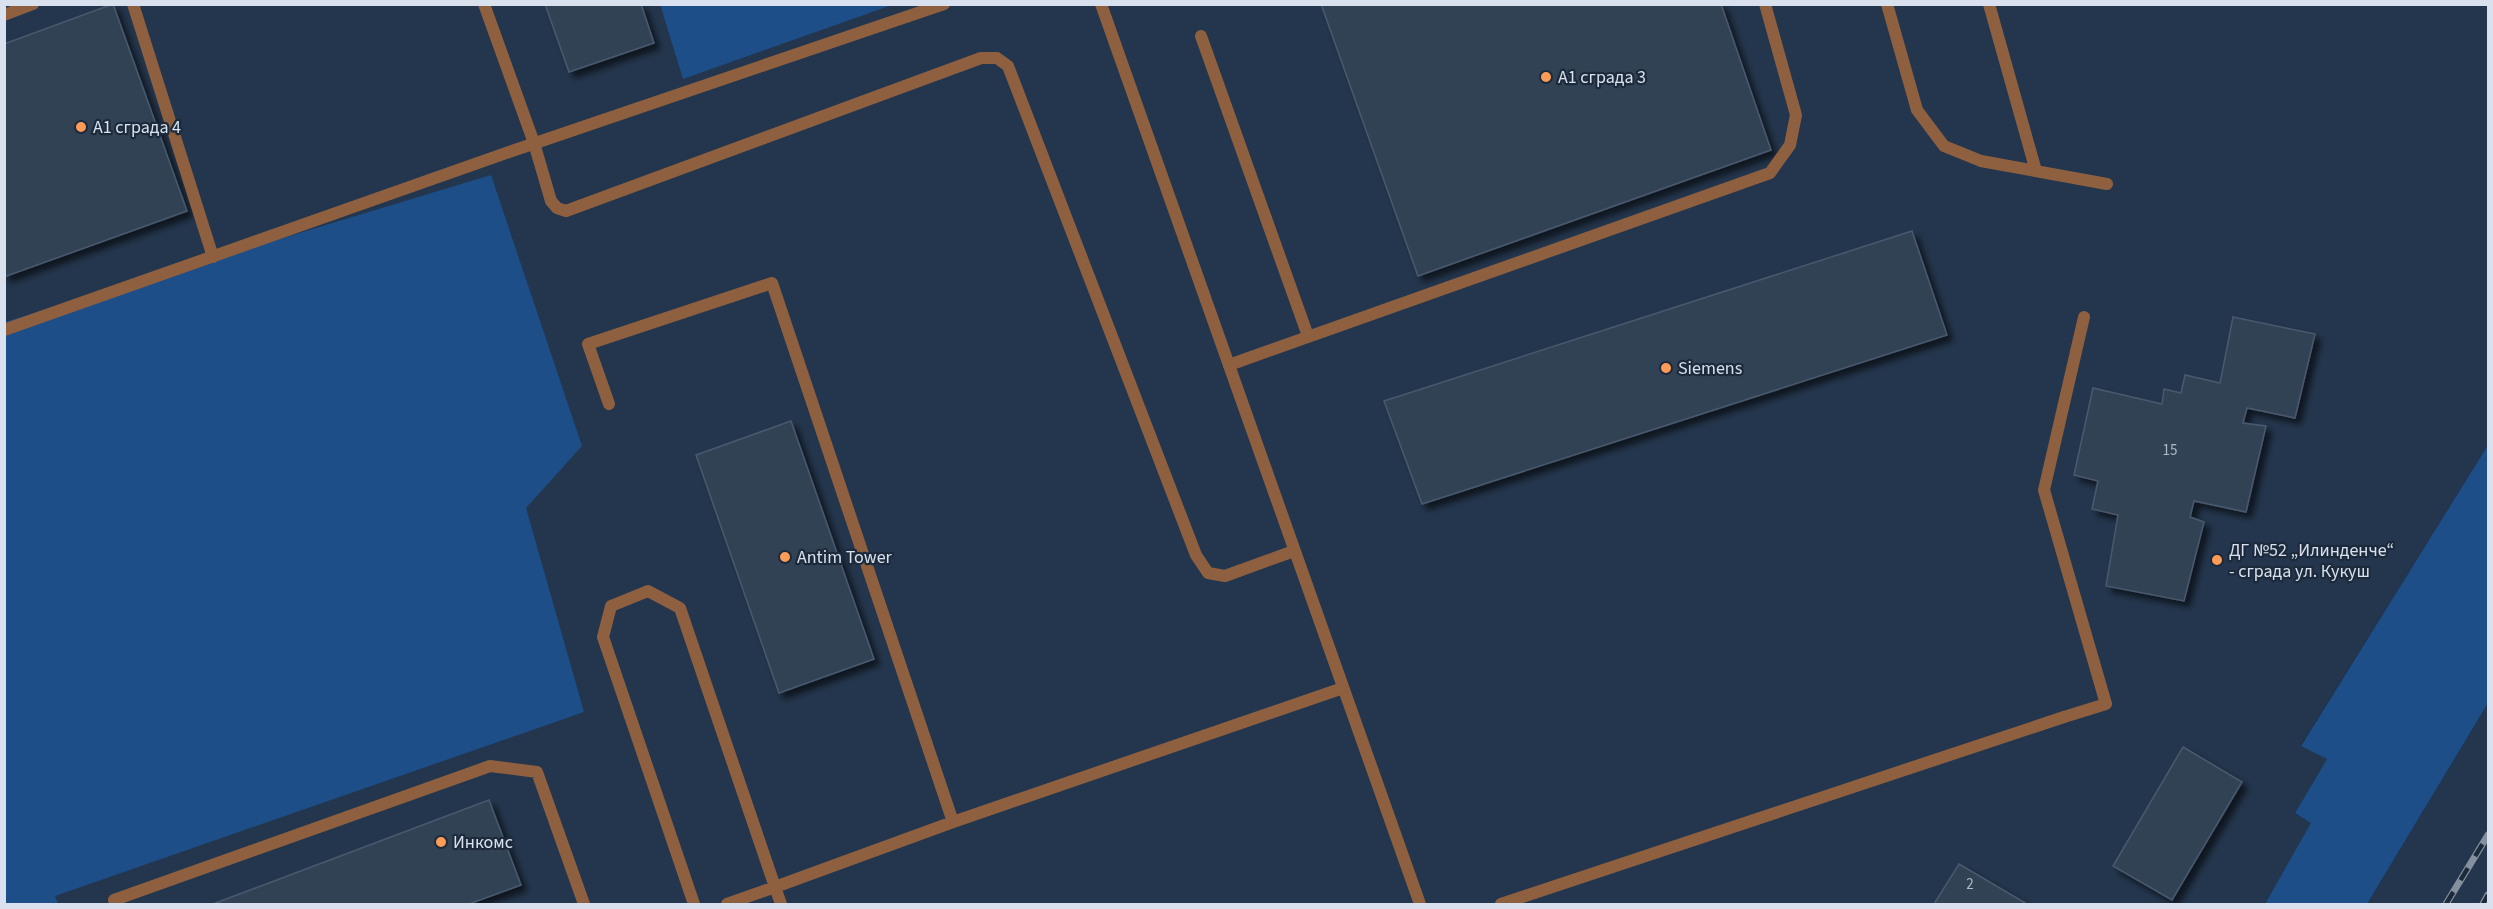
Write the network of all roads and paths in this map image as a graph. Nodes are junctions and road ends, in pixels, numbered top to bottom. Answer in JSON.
{"nodes":[{"id":1,"x":33,"y":4,"type":"edge"},
{"id":2,"x":133,"y":4,"type":"edge"},
{"id":3,"x":484,"y":4,"type":"edge"},
{"id":4,"x":944,"y":4,"type":"edge"},
{"id":5,"x":1101,"y":4,"type":"edge"},
{"id":6,"x":1765,"y":4,"type":"edge"},
{"id":7,"x":1887,"y":4,"type":"edge"},
{"id":8,"x":1989,"y":4,"type":"edge"},
{"id":9,"x":4,"y":15,"type":"edge"},
{"id":10,"x":1201,"y":36,"type":"dead end"},
{"id":11,"x":534,"y":143,"type":"junction"},
{"id":12,"x":2036,"y":171,"type":"junction"},
{"id":13,"x":2107,"y":184,"type":"dead end"},
{"id":14,"x":213,"y":256,"type":"junction"},
{"id":15,"x":2084,"y":317,"type":"dead end"},
{"id":16,"x":4,"y":330,"type":"edge"},
{"id":17,"x":1308,"y":336,"type":"junction"},
{"id":18,"x":1229,"y":365,"type":"junction"},
{"id":19,"x":609,"y":404,"type":"dead end"},
{"id":20,"x":1294,"y":551,"type":"junction"},
{"id":21,"x":1343,"y":688,"type":"junction"},
{"id":22,"x":953,"y":822,"type":"junction"},
{"id":23,"x":775,"y":887,"type":"junction"},
{"id":24,"x":114,"y":900,"type":"dead end"},
{"id":25,"x":584,"y":904,"type":"edge"},
{"id":26,"x":694,"y":904,"type":"edge"},
{"id":27,"x":727,"y":904,"type":"edge"},
{"id":28,"x":781,"y":904,"type":"edge"},
{"id":29,"x":1420,"y":904,"type":"edge"},
{"id":30,"x":1501,"y":904,"type":"edge"}],
"edges":[{"from":1,"to":9,"type":"street"},
{"from":2,"to":14,"type":"street"},
{"from":3,"to":11,"type":"street"},
{"from":4,"to":11,"type":"street"},
{"from":5,"to":18,"type":"street"},
{"from":6,"to":17,"type":"street"},
{"from":7,"to":12,"type":"street"},
{"from":8,"to":12,"type":"street"},
{"from":10,"to":17,"type":"street"},
{"from":11,"to":14,"type":"street"},
{"from":11,"to":20,"type":"street"},
{"from":12,"to":13,"type":"street"},
{"from":14,"to":16,"type":"street"},
{"from":15,"to":30,"type":"street"},
{"from":17,"to":18,"type":"street"},
{"from":18,"to":20,"type":"street"},
{"from":19,"to":22,"type":"street"},
{"from":20,"to":21,"type":"street"},
{"from":21,"to":22,"type":"street"},
{"from":21,"to":29,"type":"street"},
{"from":22,"to":23,"type":"street"},
{"from":23,"to":26,"type":"street"},
{"from":23,"to":27,"type":"street"},
{"from":23,"to":28,"type":"street"},
{"from":24,"to":25,"type":"street"}]}
